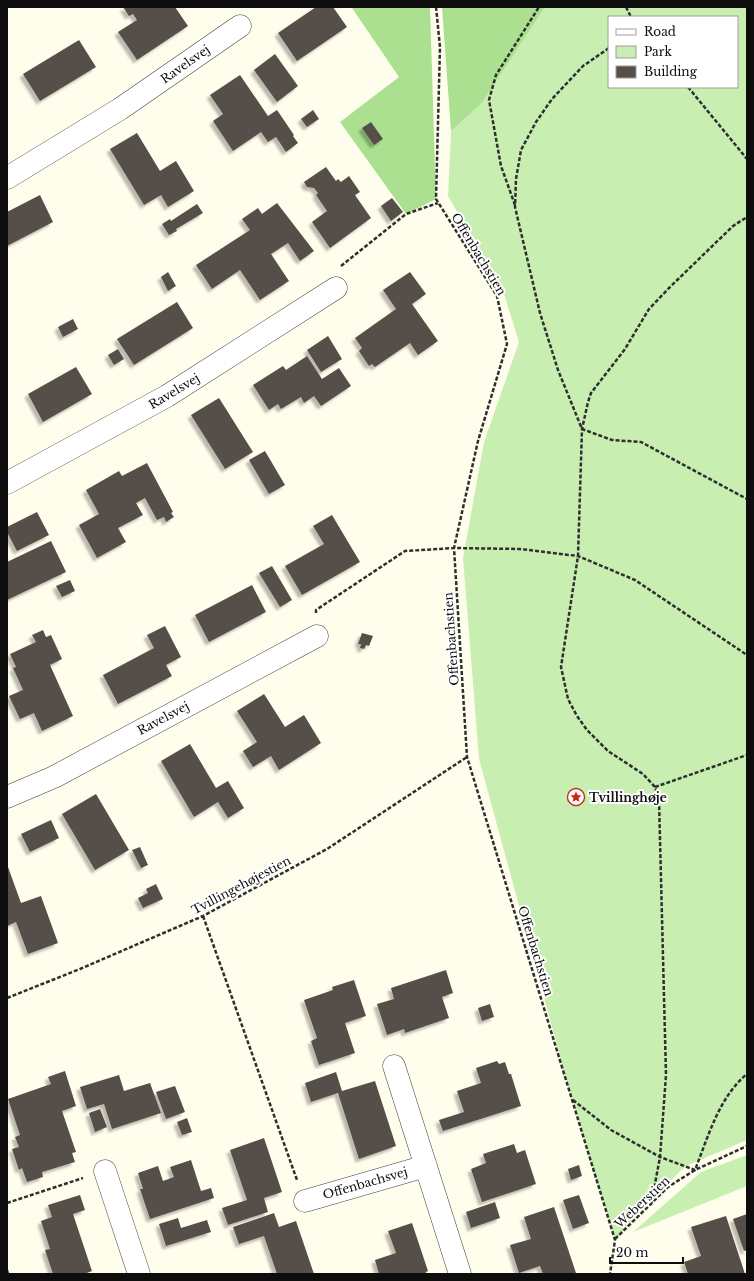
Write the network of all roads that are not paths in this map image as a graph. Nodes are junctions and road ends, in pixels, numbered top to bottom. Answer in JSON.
{"nodes":[{"id":1,"x":240,"y":26,"type":"dead end"},
{"id":2,"x":7,"y":178,"type":"edge"},
{"id":3,"x":336,"y":288,"type":"road end"},
{"id":4,"x":7,"y":483,"type":"edge"},
{"id":5,"x":317,"y":636,"type":"road end"},
{"id":6,"x":7,"y":797,"type":"edge"},
{"id":7,"x":394,"y":1066,"type":"dead end"},
{"id":8,"x":426,"y":1166,"type":"junction"},
{"id":9,"x":105,"y":1171,"type":"road end"},
{"id":10,"x":305,"y":1201,"type":"road end"},
{"id":11,"x":139,"y":1274,"type":"edge"},
{"id":12,"x":460,"y":1274,"type":"edge"}],
"edges":[{"from":1,"to":2,"type":"street","name":"Ravelsvej"},
{"from":3,"to":4,"type":"street","name":"Ravelsvej"},
{"from":5,"to":6,"type":"street","name":"Ravelsvej"},
{"from":7,"to":8,"type":"street"},
{"from":8,"to":10,"type":"street","name":"Offenbachsvej"},
{"from":8,"to":12,"type":"street"},
{"from":9,"to":11,"type":"street"}]}
